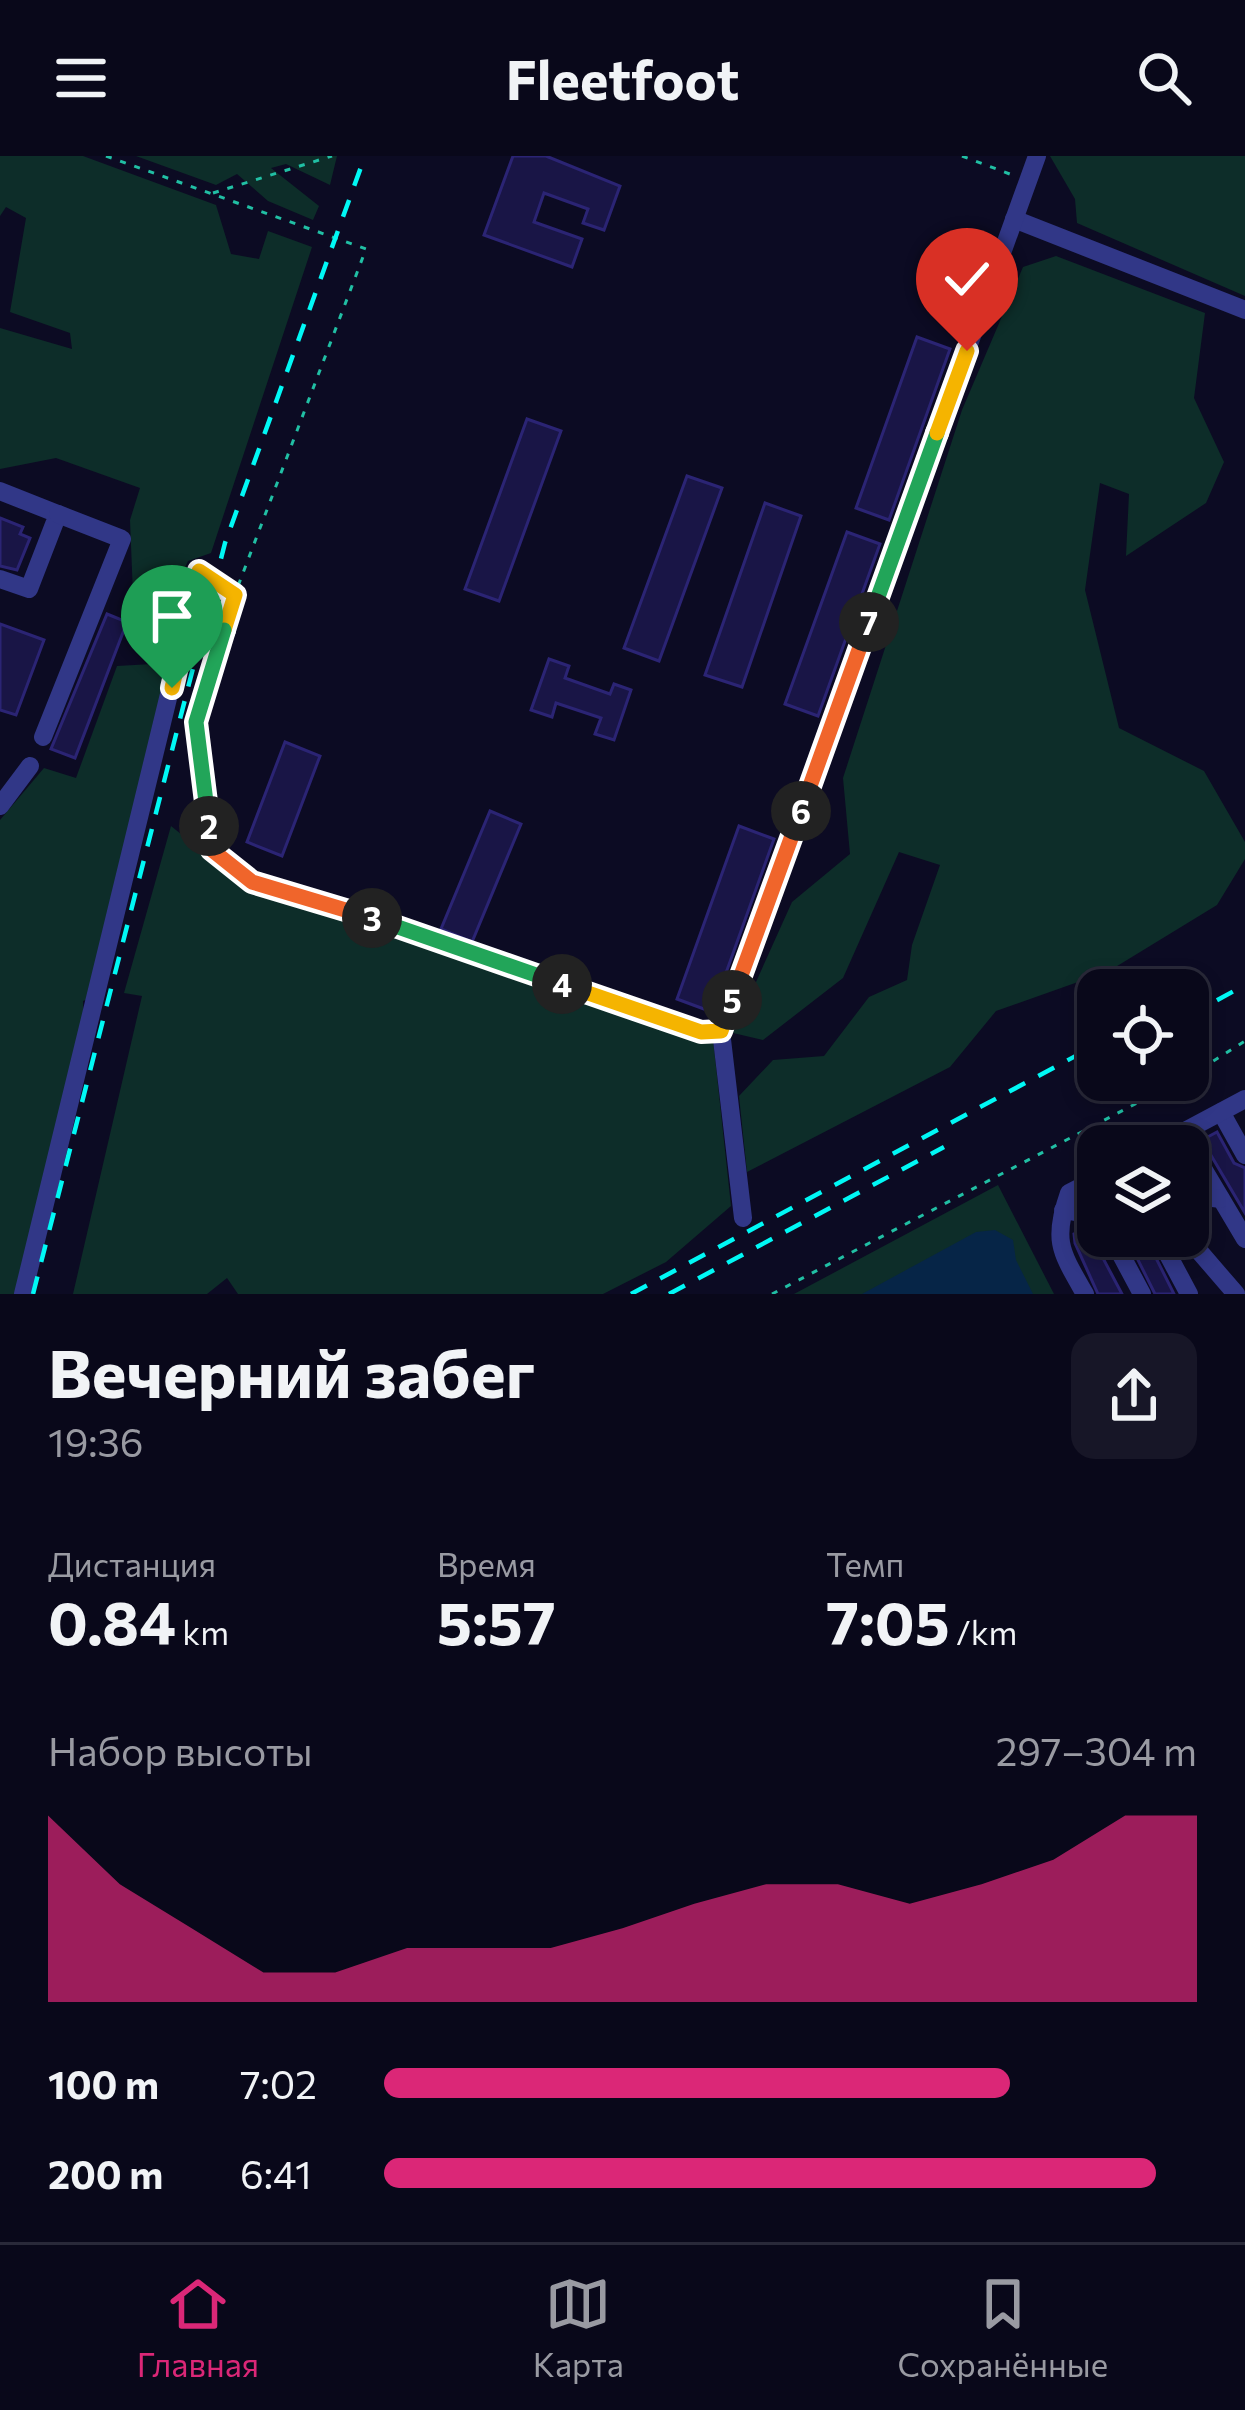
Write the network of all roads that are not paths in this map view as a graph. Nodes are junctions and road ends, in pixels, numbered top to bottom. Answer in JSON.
{"nodes":[{"id":1,"x":1036,"y":156,"type":"edge"},
{"id":2,"x":1014,"y":219,"type":"junction"},
{"id":3,"x":1245,"y":310,"type":"edge"},
{"id":4,"x":0,"y":491,"type":"edge"},
{"id":5,"x":58,"y":514,"type":"junction"},
{"id":6,"x":199,"y":571,"type":"road end"},
{"id":7,"x":0,"y":579,"type":"edge"},
{"id":8,"x":43,"y":737,"type":"dead end"},
{"id":9,"x":30,"y":766,"type":"dead end"},
{"id":10,"x":0,"y":806,"type":"edge"},
{"id":11,"x":1245,"y":1100,"type":"edge"},
{"id":12,"x":1221,"y":1112,"type":"junction"},
{"id":13,"x":1197,"y":1125,"type":"edge"},
{"id":14,"x":1245,"y":1154,"type":"edge"},
{"id":15,"x":1209,"y":1179,"type":"edge"},
{"id":16,"x":1077,"y":1189,"type":"edge"},
{"id":17,"x":1209,"y":1198,"type":"edge"},
{"id":18,"x":1221,"y":1199,"type":"junction"},
{"id":19,"x":1063,"y":1210,"type":"junction"},
{"id":20,"x":1077,"y":1212,"type":"edge"},
{"id":21,"x":743,"y":1218,"type":"dead end"},
{"id":22,"x":1245,"y":1239,"type":"edge"},
{"id":23,"x":1122,"y":1257,"type":"edge"},
{"id":24,"x":1169,"y":1257,"type":"edge"},
{"id":25,"x":1203,"y":1257,"type":"edge"},
{"id":26,"x":1209,"y":1265,"type":"junction"},
{"id":27,"x":1185,"y":1288,"type":"edge"},
{"id":28,"x":23,"y":1294,"type":"edge"},
{"id":29,"x":1085,"y":1294,"type":"edge"},
{"id":30,"x":1142,"y":1294,"type":"edge"},
{"id":31,"x":1236,"y":1294,"type":"edge"}],
"edges":[{"from":1,"to":2,"type":"street"},
{"from":2,"to":3,"type":"street"},
{"from":2,"to":21,"type":"street"},
{"from":4,"to":5,"type":"street"},
{"from":5,"to":7,"type":"street"},
{"from":5,"to":8,"type":"street"},
{"from":6,"to":28,"type":"street"},
{"from":9,"to":10,"type":"street"},
{"from":11,"to":12,"type":"street"},
{"from":12,"to":13,"type":"street"},
{"from":12,"to":14,"type":"street"},
{"from":15,"to":18,"type":"street"},
{"from":16,"to":19,"type":"street"},
{"from":17,"to":18,"type":"street"},
{"from":18,"to":22,"type":"street"},
{"from":19,"to":20,"type":"street"},
{"from":19,"to":29,"type":"street"},
{"from":23,"to":30,"type":"street"},
{"from":24,"to":27,"type":"street"},
{"from":25,"to":26,"type":"street"},
{"from":26,"to":27,"type":"street"},
{"from":26,"to":31,"type":"street"}]}
